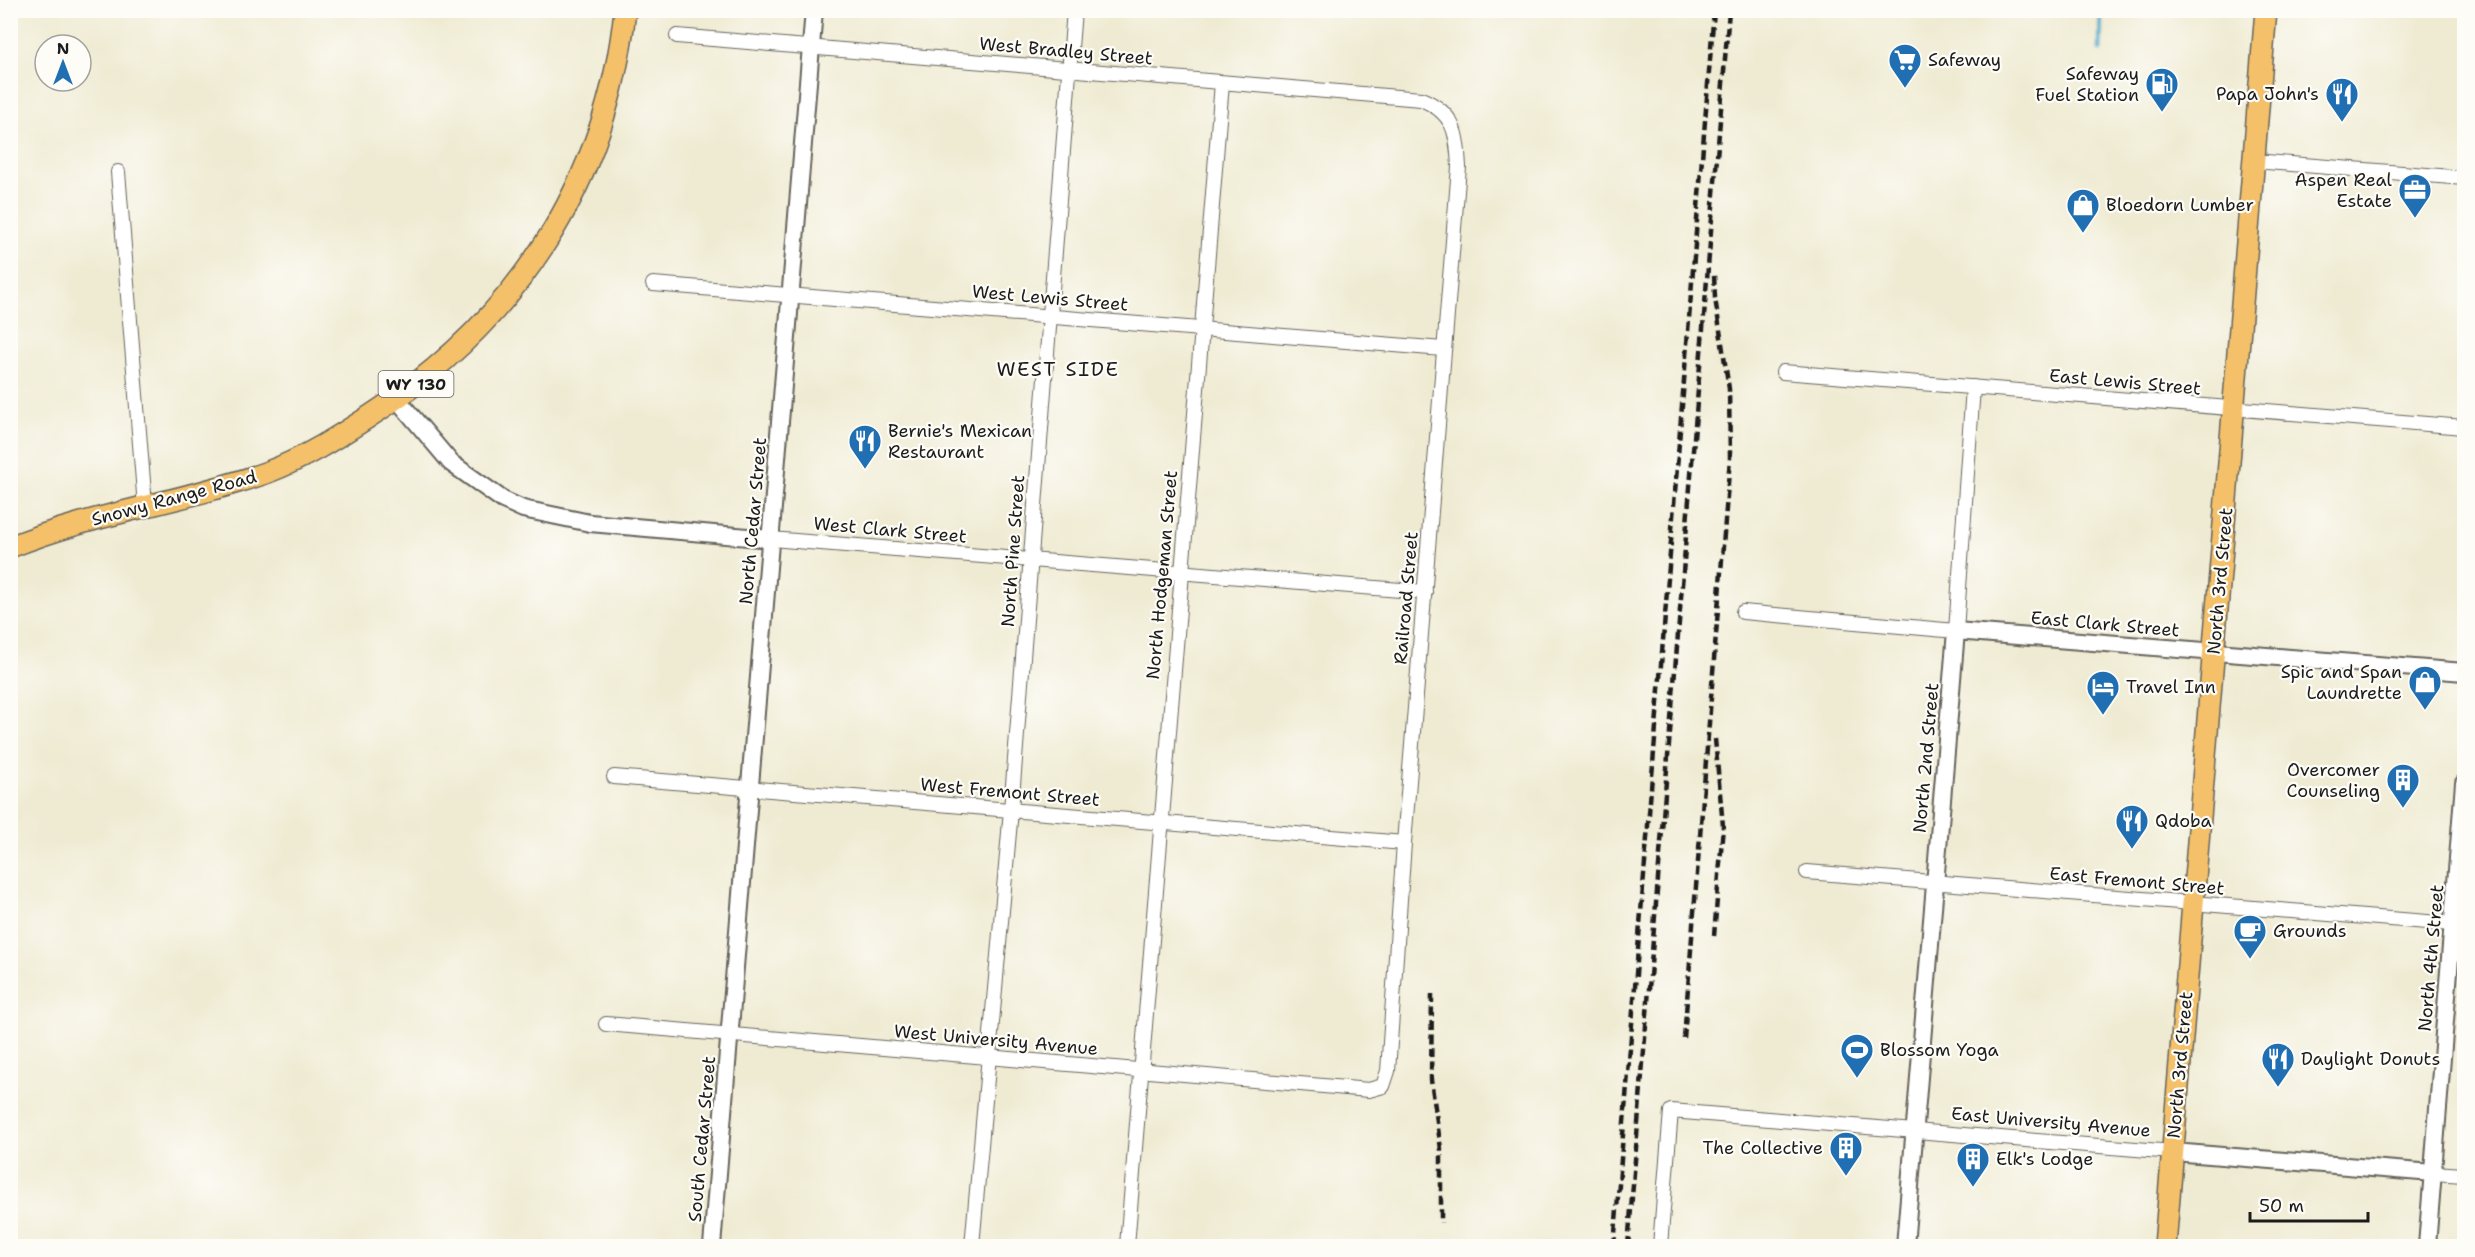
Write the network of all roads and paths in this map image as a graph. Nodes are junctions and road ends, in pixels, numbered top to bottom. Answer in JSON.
{"nodes":[{"id":1,"x":625,"y":10,"type":"edge"},
{"id":2,"x":814,"y":10,"type":"edge"},
{"id":3,"x":1074,"y":10,"type":"edge"},
{"id":4,"x":2266,"y":10,"type":"edge"},
{"id":5,"x":677,"y":36,"type":"dead end"},
{"id":6,"x":811,"y":47,"type":"junction"},
{"id":7,"x":1070,"y":69,"type":"junction"},
{"id":8,"x":1222,"y":83,"type":"junction"},
{"id":9,"x":1446,"y":115,"type":"joint"},
{"id":10,"x":2254,"y":160,"type":"junction"},
{"id":11,"x":118,"y":172,"type":"dead end"},
{"id":12,"x":2464,"y":178,"type":"edge"},
{"id":13,"x":653,"y":284,"type":"dead end"},
{"id":14,"x":791,"y":295,"type":"junction"},
{"id":15,"x":1050,"y":316,"type":"junction"},
{"id":16,"x":1201,"y":329,"type":"junction"},
{"id":17,"x":1443,"y":349,"type":"junction"},
{"id":18,"x":1783,"y":372,"type":"dead end"},
{"id":19,"x":1972,"y":387,"type":"junction"},
{"id":20,"x":397,"y":399,"type":"junction"},
{"id":21,"x":2233,"y":409,"type":"junction"},
{"id":22,"x":2464,"y":427,"type":"edge"},
{"id":23,"x":145,"y":506,"type":"junction"},
{"id":24,"x":771,"y":539,"type":"junction"},
{"id":25,"x":10,"y":547,"type":"edge"},
{"id":26,"x":1030,"y":560,"type":"junction"},
{"id":27,"x":1180,"y":574,"type":"junction"},
{"id":28,"x":1425,"y":592,"type":"junction"},
{"id":29,"x":1743,"y":612,"type":"dead end"},
{"id":30,"x":1956,"y":631,"type":"junction"},
{"id":31,"x":2214,"y":652,"type":"junction"},
{"id":32,"x":2464,"y":672,"type":"edge"},
{"id":33,"x":614,"y":777,"type":"dead end"},
{"id":34,"x":2464,"y":783,"type":"edge"},
{"id":35,"x":750,"y":788,"type":"junction"},
{"id":36,"x":1011,"y":810,"type":"junction"},
{"id":37,"x":1160,"y":824,"type":"junction"},
{"id":38,"x":1404,"y":843,"type":"junction"},
{"id":39,"x":1807,"y":872,"type":"dead end"},
{"id":40,"x":1935,"y":882,"type":"junction"},
{"id":41,"x":2193,"y":903,"type":"junction"},
{"id":42,"x":2459,"y":925,"type":"edge"},
{"id":43,"x":606,"y":1024,"type":"dead end"},
{"id":44,"x":730,"y":1035,"type":"junction"},
{"id":45,"x":988,"y":1058,"type":"junction"},
{"id":46,"x":1141,"y":1070,"type":"junction"},
{"id":47,"x":1383,"y":1086,"type":"joint"},
{"id":48,"x":1914,"y":1131,"type":"junction"},
{"id":49,"x":2173,"y":1152,"type":"junction"},
{"id":50,"x":2433,"y":1173,"type":"junction"},
{"id":51,"x":2464,"y":1175,"type":"edge"},
{"id":52,"x":712,"y":1246,"type":"edge"},
{"id":53,"x":972,"y":1246,"type":"edge"},
{"id":54,"x":1127,"y":1246,"type":"edge"},
{"id":55,"x":1660,"y":1246,"type":"edge"},
{"id":56,"x":1905,"y":1246,"type":"edge"},
{"id":57,"x":2165,"y":1246,"type":"edge"},
{"id":58,"x":2427,"y":1246,"type":"edge"}],
"edges":[{"from":1,"to":20,"type":"main road","name":"Snowy Range Road","number":"WY 130"},
{"from":2,"to":6,"type":"street","name":"North Cedar Street"},
{"from":3,"to":7,"type":"street","name":"North Pine Street"},
{"from":4,"to":10,"type":"main road","name":"North 3rd Street"},
{"from":5,"to":6,"type":"street","name":"West Bradley Street"},
{"from":6,"to":7,"type":"street","name":"West Bradley Street"},
{"from":6,"to":14,"type":"street","name":"North Cedar Street"},
{"from":7,"to":8,"type":"street","name":"West Bradley Street"},
{"from":7,"to":15,"type":"street","name":"North Pine Street"},
{"from":8,"to":9,"type":"street","name":"West Bradley Street"},
{"from":8,"to":16,"type":"street","name":"North Hodgeman Street"},
{"from":9,"to":17,"type":"street","name":"Railroad Street"},
{"from":10,"to":12,"type":"street"},
{"from":10,"to":21,"type":"main road","name":"North 3rd Street"},
{"from":11,"to":23,"type":"street"},
{"from":13,"to":14,"type":"street","name":"West Lewis Street"},
{"from":14,"to":15,"type":"street","name":"West Lewis Street"},
{"from":14,"to":24,"type":"street","name":"North Cedar Street"},
{"from":15,"to":16,"type":"street","name":"West Lewis Street"},
{"from":15,"to":26,"type":"street","name":"North Pine Street"},
{"from":16,"to":17,"type":"street","name":"West Lewis Street"},
{"from":16,"to":27,"type":"street","name":"North Hodgeman Street"},
{"from":17,"to":28,"type":"street","name":"Railroad Street"},
{"from":18,"to":19,"type":"street","name":"East Lewis Street"},
{"from":19,"to":21,"type":"street","name":"East Lewis Street"},
{"from":19,"to":30,"type":"street","name":"North 2nd Street"},
{"from":20,"to":23,"type":"main road","name":"Snowy Range Road","number":"WY 130"},
{"from":20,"to":24,"type":"street","name":"West Clark Street"},
{"from":21,"to":22,"type":"street","name":"East Lewis Street"},
{"from":21,"to":31,"type":"main road","name":"North 3rd Street"},
{"from":23,"to":25,"type":"main road","name":"Snowy Range Road","number":"WY 130"},
{"from":24,"to":26,"type":"street","name":"West Clark Street"},
{"from":24,"to":35,"type":"street","name":"North Cedar Street"},
{"from":26,"to":27,"type":"street","name":"West Clark Street"},
{"from":26,"to":36,"type":"street","name":"North Pine Street"},
{"from":27,"to":28,"type":"street","name":"West Clark Street"},
{"from":27,"to":37,"type":"street","name":"North Hodgeman Street"},
{"from":28,"to":38,"type":"street","name":"Railroad Street"},
{"from":29,"to":30,"type":"street","name":"East Clark Street"},
{"from":30,"to":31,"type":"street","name":"East Clark Street"},
{"from":30,"to":40,"type":"street","name":"North 2nd Street"},
{"from":31,"to":32,"type":"street","name":"East Clark Street"},
{"from":31,"to":41,"type":"main road","name":"North 3rd Street"},
{"from":33,"to":35,"type":"street","name":"West Fremont Street"},
{"from":34,"to":42,"type":"street","name":"North 4th Street"},
{"from":35,"to":36,"type":"street","name":"West Fremont Street"},
{"from":35,"to":44,"type":"street","name":"North Cedar Street"},
{"from":36,"to":37,"type":"street","name":"West Fremont Street"},
{"from":36,"to":45,"type":"street","name":"North Pine Street"},
{"from":37,"to":38,"type":"street","name":"West Fremont Street"},
{"from":37,"to":46,"type":"street","name":"North Hodgeman Street"},
{"from":38,"to":47,"type":"street","name":"Railroad Street"},
{"from":39,"to":40,"type":"street","name":"East Fremont Street"},
{"from":40,"to":41,"type":"street","name":"East Fremont Street"},
{"from":40,"to":48,"type":"street","name":"North 2nd Street"},
{"from":41,"to":42,"type":"street","name":"East Fremont Street"},
{"from":41,"to":49,"type":"main road","name":"North 3rd Street"},
{"from":42,"to":50,"type":"street","name":"North 4th Street"},
{"from":43,"to":44,"type":"street","name":"West University Avenue"},
{"from":44,"to":45,"type":"street","name":"West University Avenue"},
{"from":44,"to":52,"type":"street","name":"South Cedar Street"},
{"from":45,"to":46,"type":"street","name":"West University Avenue"},
{"from":45,"to":53,"type":"street","name":"North Pine Street"},
{"from":46,"to":47,"type":"street","name":"West University Avenue"},
{"from":46,"to":54,"type":"street","name":"North Hodgeman Street"},
{"from":48,"to":49,"type":"street","name":"East University Avenue"},
{"from":48,"to":55,"type":"street","name":"East University Avenue"},
{"from":48,"to":56,"type":"street","name":"North 2nd Street"},
{"from":49,"to":50,"type":"street","name":"East University Avenue"},
{"from":49,"to":57,"type":"main road","name":"North 3rd Street"},
{"from":50,"to":51,"type":"street","name":"East University Avenue"},
{"from":50,"to":58,"type":"street","name":"North 4th Street"}]}
